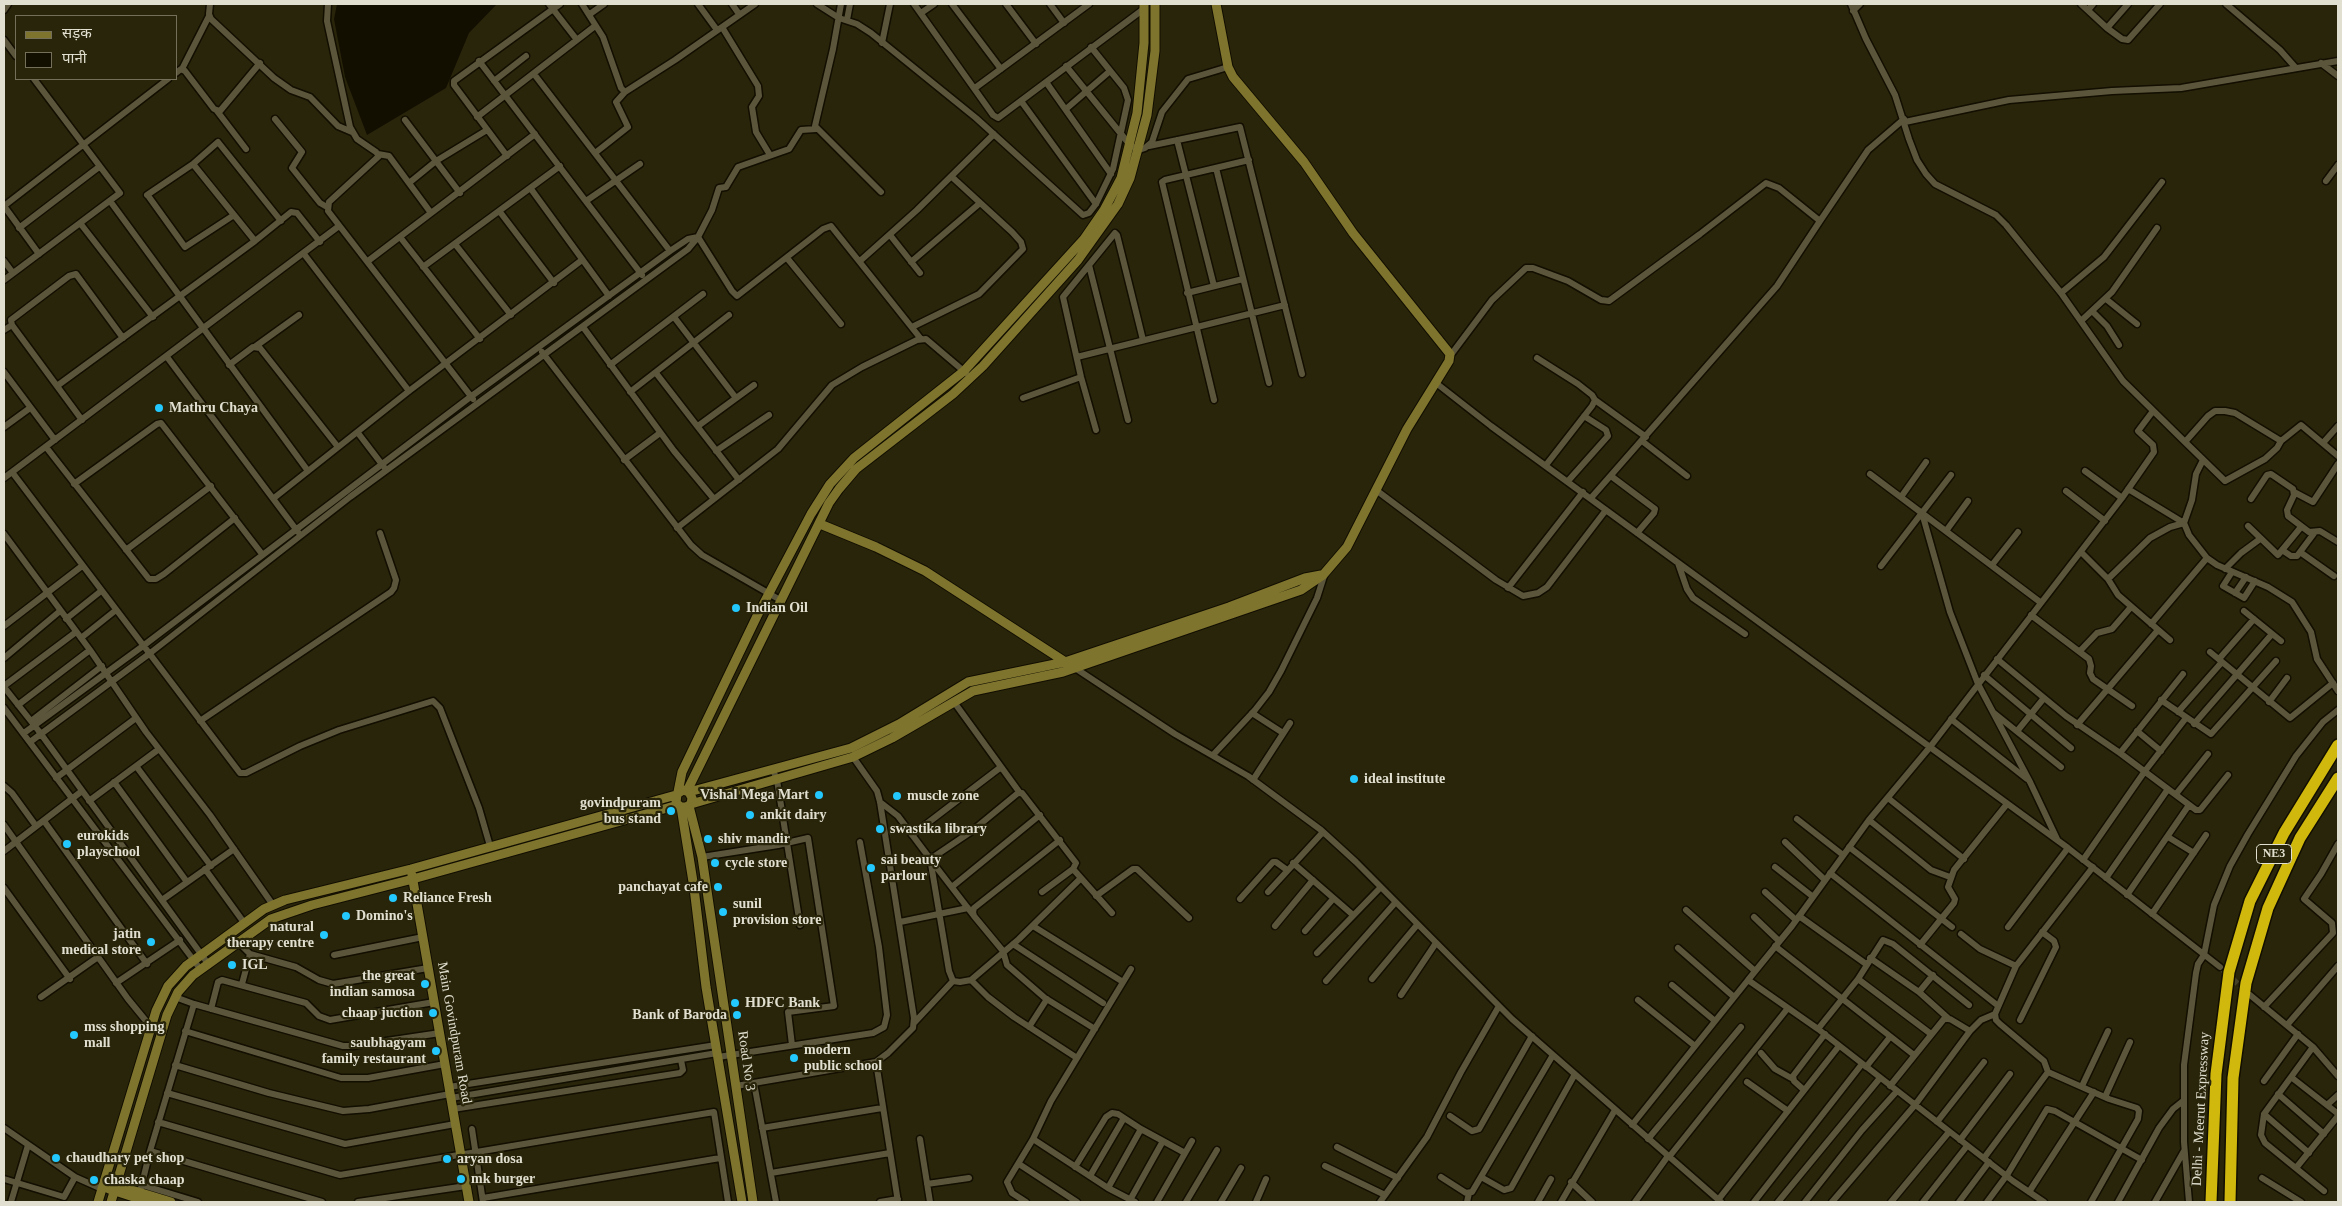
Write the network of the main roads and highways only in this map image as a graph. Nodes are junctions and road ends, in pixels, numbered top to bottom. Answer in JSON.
{"nodes":[{"id":1,"x":2338,"y":744,"type":"edge"},
{"id":2,"x":2338,"y":778,"type":"edge"},
{"id":3,"x":2211,"y":1202,"type":"edge"},
{"id":4,"x":2230,"y":1202,"type":"edge"}],
"edges":[{"from":1,"to":3,"type":"highway","name":"Delhi - Meerut Expressway","number":"NE3"},
{"from":2,"to":4,"type":"highway","number":"NE3"}]}
